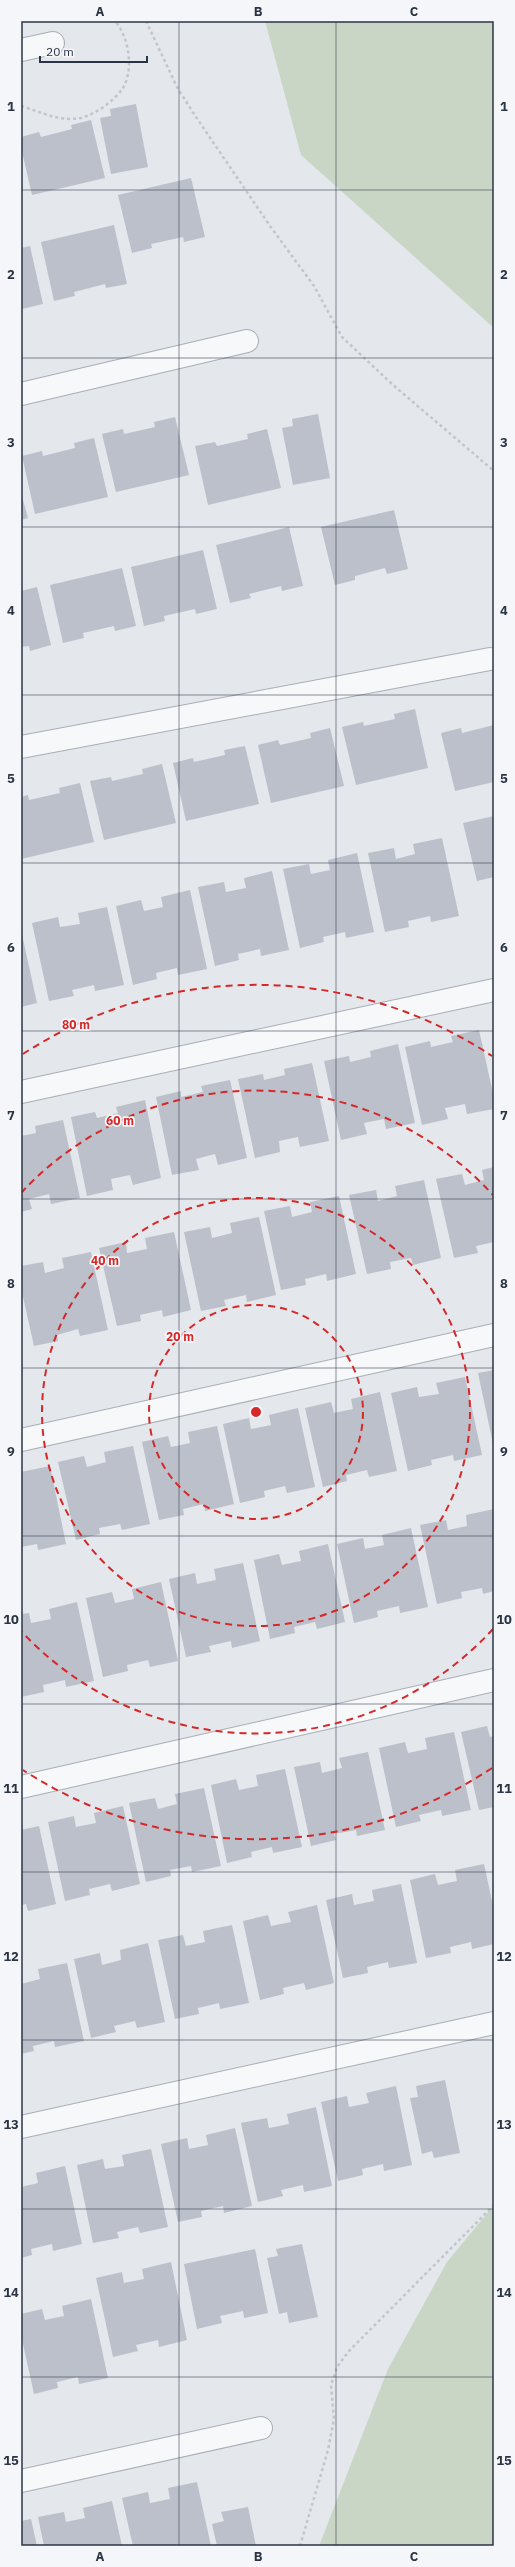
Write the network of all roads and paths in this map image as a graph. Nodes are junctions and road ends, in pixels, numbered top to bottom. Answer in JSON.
{"nodes":[{"id":1,"x":115,"y":21,"type":"edge"},
{"id":2,"x":146,"y":21,"type":"edge"},
{"id":3,"x":53,"y":43,"type":"dead end"},
{"id":4,"x":21,"y":50,"type":"edge"},
{"id":5,"x":21,"y":106,"type":"edge"},
{"id":6,"x":247,"y":341,"type":"dead end"},
{"id":7,"x":21,"y":394,"type":"edge"},
{"id":8,"x":494,"y":471,"type":"edge"},
{"id":9,"x":490,"y":659,"type":"dead end"},
{"id":10,"x":21,"y":747,"type":"edge"},
{"id":11,"x":494,"y":990,"type":"edge"},
{"id":12,"x":21,"y":1092,"type":"edge"},
{"id":13,"x":494,"y":1335,"type":"edge"},
{"id":14,"x":21,"y":1440,"type":"edge"},
{"id":15,"x":494,"y":1680,"type":"edge"},
{"id":16,"x":21,"y":1787,"type":"edge"},
{"id":17,"x":494,"y":2023,"type":"edge"},
{"id":18,"x":21,"y":2127,"type":"edge"},
{"id":19,"x":494,"y":2205,"type":"edge"},
{"id":20,"x":261,"y":2428,"type":"dead end"},
{"id":21,"x":21,"y":2481,"type":"edge"},
{"id":22,"x":300,"y":2546,"type":"edge"}],
"edges":[{"from":1,"to":5,"type":"path"},
{"from":2,"to":8,"type":"path"},
{"from":3,"to":4,"type":"street"},
{"from":6,"to":7,"type":"street"},
{"from":9,"to":10,"type":"street"},
{"from":11,"to":12,"type":"street"},
{"from":13,"to":14,"type":"street"},
{"from":15,"to":16,"type":"street"},
{"from":17,"to":18,"type":"street"},
{"from":19,"to":22,"type":"path"},
{"from":20,"to":21,"type":"street"}]}
